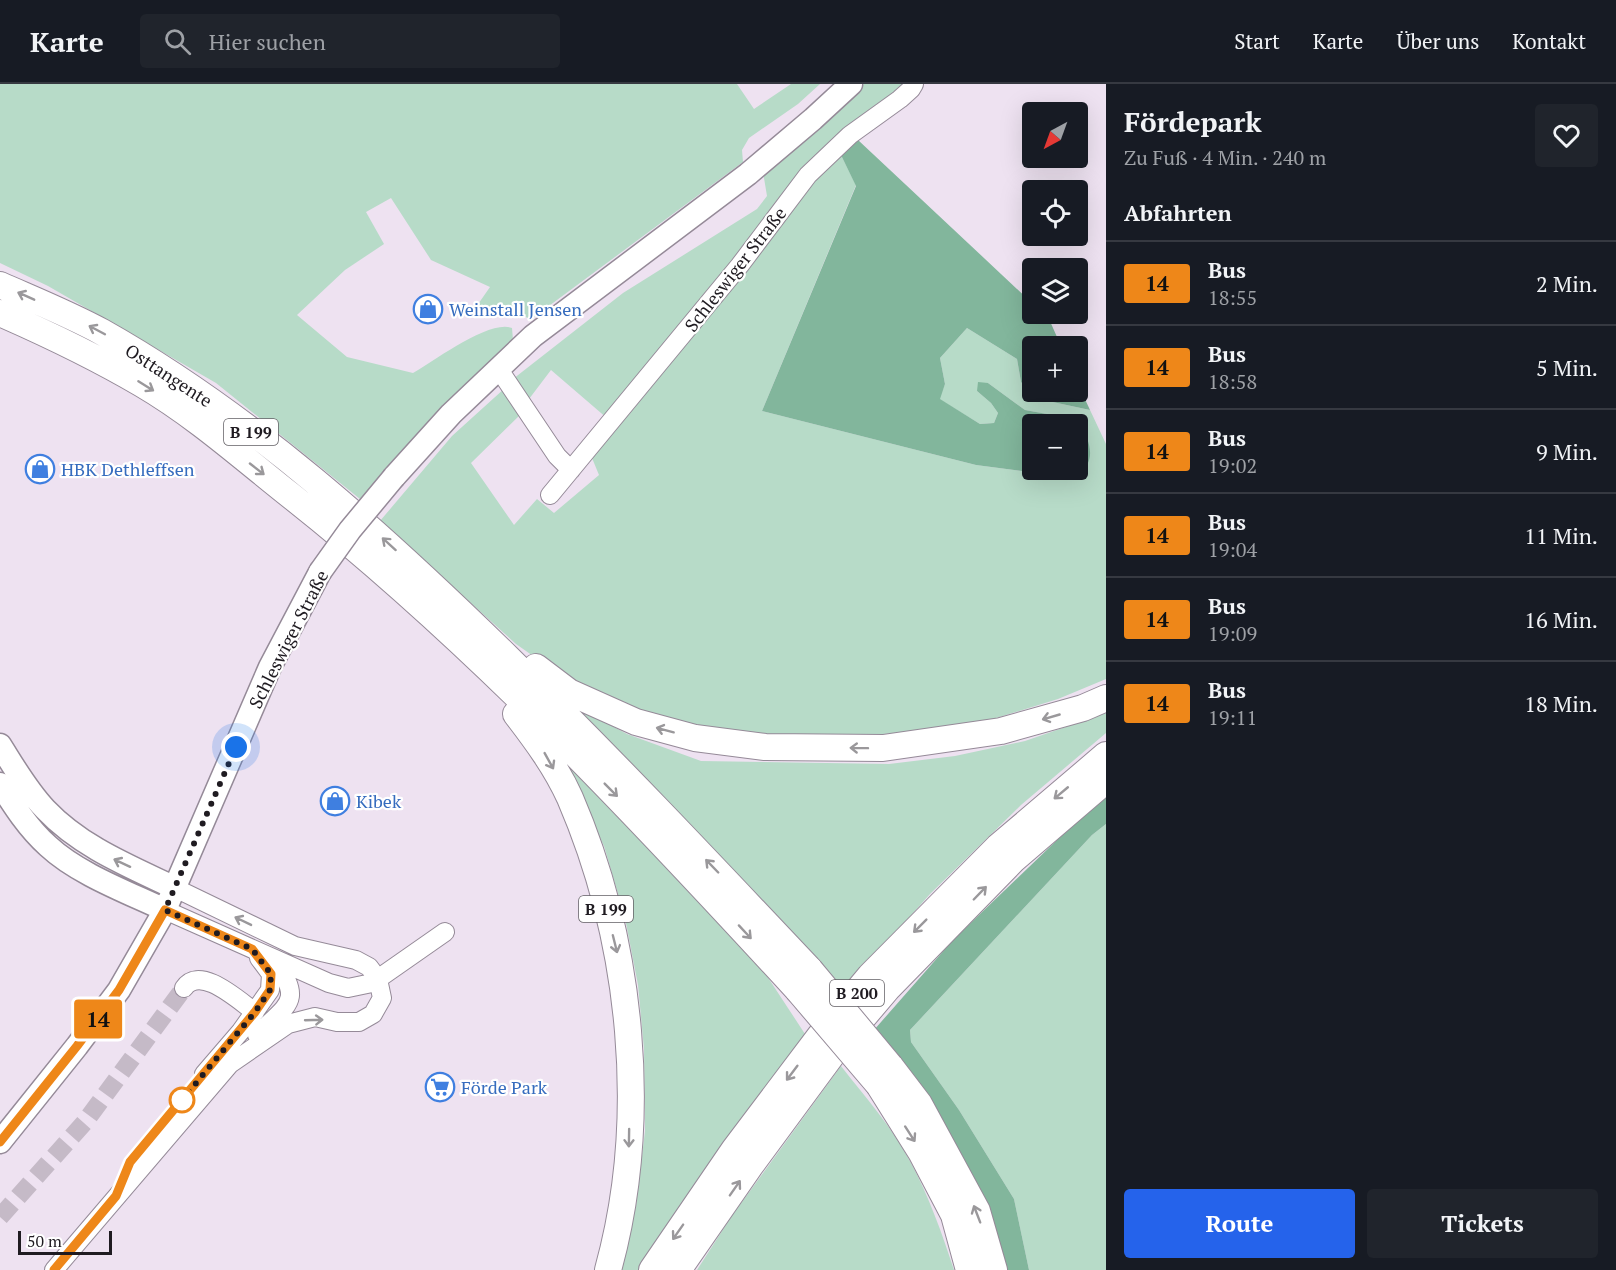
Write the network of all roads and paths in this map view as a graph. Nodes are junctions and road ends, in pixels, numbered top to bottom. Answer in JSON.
{"nodes":[{"id":1,"x":850,"y":84,"type":"edge"},
{"id":2,"x":914,"y":84,"type":"edge"},
{"id":3,"x":0,"y":285,"type":"edge"},
{"id":4,"x":0,"y":313,"type":"edge"},
{"id":5,"x":498,"y":368,"type":"junction"},
{"id":6,"x":571,"y":470,"type":"junction"},
{"id":7,"x":550,"y":495,"type":"dead end"},
{"id":8,"x":425,"y":594,"type":"junction"},
{"id":9,"x":1106,"y":698,"type":"edge"},
{"id":10,"x":0,"y":745,"type":"edge"},
{"id":11,"x":1106,"y":755,"type":"edge"},
{"id":12,"x":1106,"y":780,"type":"edge"},
{"id":13,"x":0,"y":784,"type":"edge"},
{"id":14,"x":175,"y":888,"type":"junction"},
{"id":15,"x":165,"y":910,"type":"junction"},
{"id":16,"x":445,"y":932,"type":"dead end"},
{"id":17,"x":252,"y":949,"type":"junction"},
{"id":18,"x":274,"y":959,"type":"junction"},
{"id":19,"x":356,"y":960,"type":"junction"},
{"id":20,"x":304,"y":972,"type":"junction"},
{"id":21,"x":378,"y":979,"type":"junction"},
{"id":22,"x":184,"y":988,"type":"tunnel mouth"},
{"id":23,"x":291,"y":997,"type":"junction"},
{"id":24,"x":255,"y":1012,"type":"junction"},
{"id":25,"x":227,"y":1066,"type":"junction"},
{"id":26,"x":884,"y":1075,"type":"junction"},
{"id":27,"x":0,"y":1142,"type":"edge"},
{"id":28,"x":116,"y":1196,"type":"junction"},
{"id":29,"x":54,"y":1270,"type":"edge"},
{"id":30,"x":608,"y":1270,"type":"edge"},
{"id":31,"x":652,"y":1270,"type":"edge"},
{"id":32,"x":678,"y":1270,"type":"edge"},
{"id":33,"x":969,"y":1270,"type":"edge"},
{"id":34,"x":994,"y":1270,"type":"edge"}],
"edges":[{"from":1,"to":5,"type":"main road","name":"Schleswiger Straße"},
{"from":2,"to":6,"type":"lane","name":"Schleswiger Straße"},
{"from":8,"to":3,"type":"highway","name":"Osttangente","number":"B 199","one_way":true},
{"from":4,"to":8,"type":"highway","name":"Osttangente","number":"B 199","one_way":true},
{"from":5,"to":6,"type":"lane"},
{"from":5,"to":14,"type":"main road","name":"Schleswiger Straße","bridge":true},
{"from":6,"to":7,"type":"lane","name":"Schleswiger Straße"},
{"from":9,"to":8,"type":"highway","one_way":true},
{"from":8,"to":26,"type":"highway","bridge":true},
{"from":8,"to":30,"type":"highway","number":"B 199","one_way":true},
{"from":14,"to":10,"type":"main road","one_way":true},
{"from":11,"to":31,"type":"highway","number":"B 200","one_way":true},
{"from":32,"to":12,"type":"highway","number":"B 200","one_way":true},
{"from":13,"to":15,"type":"main road"},
{"from":14,"to":15,"type":"main road","name":"Schleswiger Straße"},
{"from":19,"to":14,"type":"lane","one_way":true},
{"from":15,"to":17,"type":"lane"},
{"from":15,"to":27,"type":"main road","name":"Schleswiger Straße"},
{"from":16,"to":21,"type":"lane"},
{"from":17,"to":18,"type":"lane"},
{"from":17,"to":24,"type":"lane"},
{"from":18,"to":20,"type":"lane"},
{"from":18,"to":23,"type":"lane"},
{"from":19,"to":20,"type":"lane"},
{"from":19,"to":21,"type":"lane"},
{"from":20,"to":21,"type":"lane"},
{"from":20,"to":23,"type":"lane"},
{"from":25,"to":21,"type":"lane","one_way":true},
{"from":22,"to":24,"type":"lane"},
{"from":23,"to":25,"type":"lane"},
{"from":24,"to":28,"type":"lane"},
{"from":25,"to":28,"type":"lane"},
{"from":26,"to":33,"type":"highway","one_way":true},
{"from":34,"to":26,"type":"highway","one_way":true},
{"from":28,"to":29,"type":"lane"}]}
